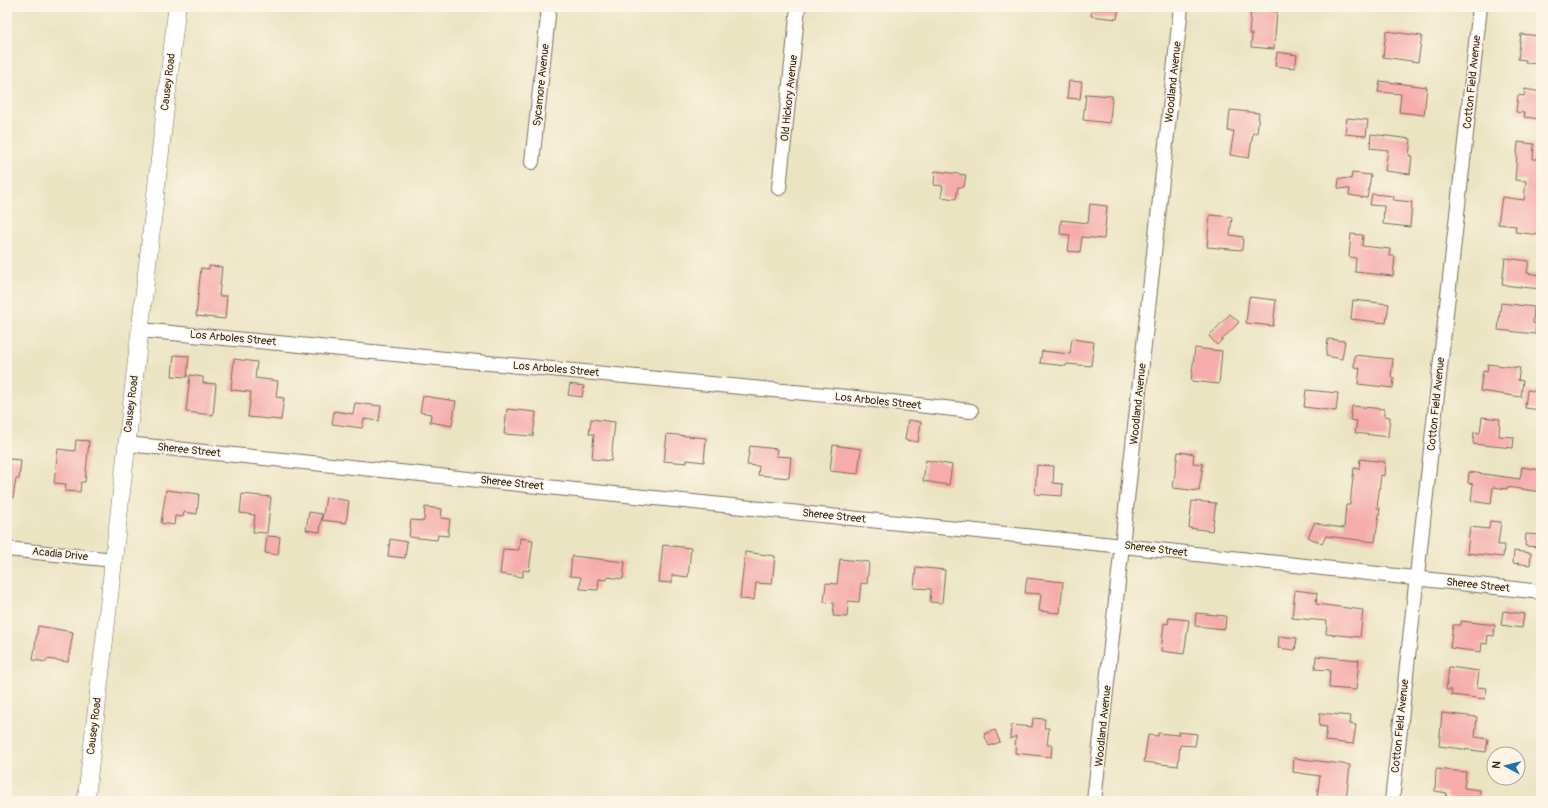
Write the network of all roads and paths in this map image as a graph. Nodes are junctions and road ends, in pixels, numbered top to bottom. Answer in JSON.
{"nodes":[{"id":1,"x":177,"y":7,"type":"edge"},
{"id":2,"x":549,"y":7,"type":"edge"},
{"id":3,"x":798,"y":7,"type":"edge"},
{"id":4,"x":1181,"y":7,"type":"edge"},
{"id":5,"x":1480,"y":7,"type":"edge"},
{"id":6,"x":532,"y":162,"type":"dead end"},
{"id":7,"x":779,"y":188,"type":"dead end"},
{"id":8,"x":140,"y":330,"type":"junction"},
{"id":9,"x":971,"y":411,"type":"dead end"},
{"id":10,"x":127,"y":444,"type":"junction"},
{"id":11,"x":1123,"y":546,"type":"junction"},
{"id":12,"x":7,"y":549,"type":"edge"},
{"id":13,"x":114,"y":560,"type":"junction"},
{"id":14,"x":1417,"y":578,"type":"junction"},
{"id":15,"x":1541,"y":592,"type":"edge"},
{"id":16,"x":86,"y":801,"type":"edge"},
{"id":17,"x":1094,"y":801,"type":"edge"},
{"id":18,"x":1392,"y":801,"type":"edge"}],
"edges":[{"from":1,"to":8,"type":"street","name":"Causey Road"},
{"from":2,"to":6,"type":"street","name":"Sycamore Avenue"},
{"from":3,"to":7,"type":"street","name":"Old Hickory Avenue"},
{"from":4,"to":11,"type":"street","name":"Woodland Avenue"},
{"from":5,"to":14,"type":"street","name":"Cotton Field Avenue"},
{"from":8,"to":9,"type":"street","name":"Los Arboles Street"},
{"from":8,"to":10,"type":"street","name":"Causey Road"},
{"from":10,"to":11,"type":"street","name":"Sheree Street"},
{"from":10,"to":13,"type":"street","name":"Causey Road"},
{"from":11,"to":14,"type":"street","name":"Sheree Street"},
{"from":11,"to":17,"type":"street","name":"Woodland Avenue"},
{"from":12,"to":13,"type":"street","name":"Acadia Drive"},
{"from":13,"to":16,"type":"street","name":"Causey Road"},
{"from":14,"to":15,"type":"street","name":"Sheree Street"},
{"from":14,"to":18,"type":"street","name":"Cotton Field Avenue"}]}
